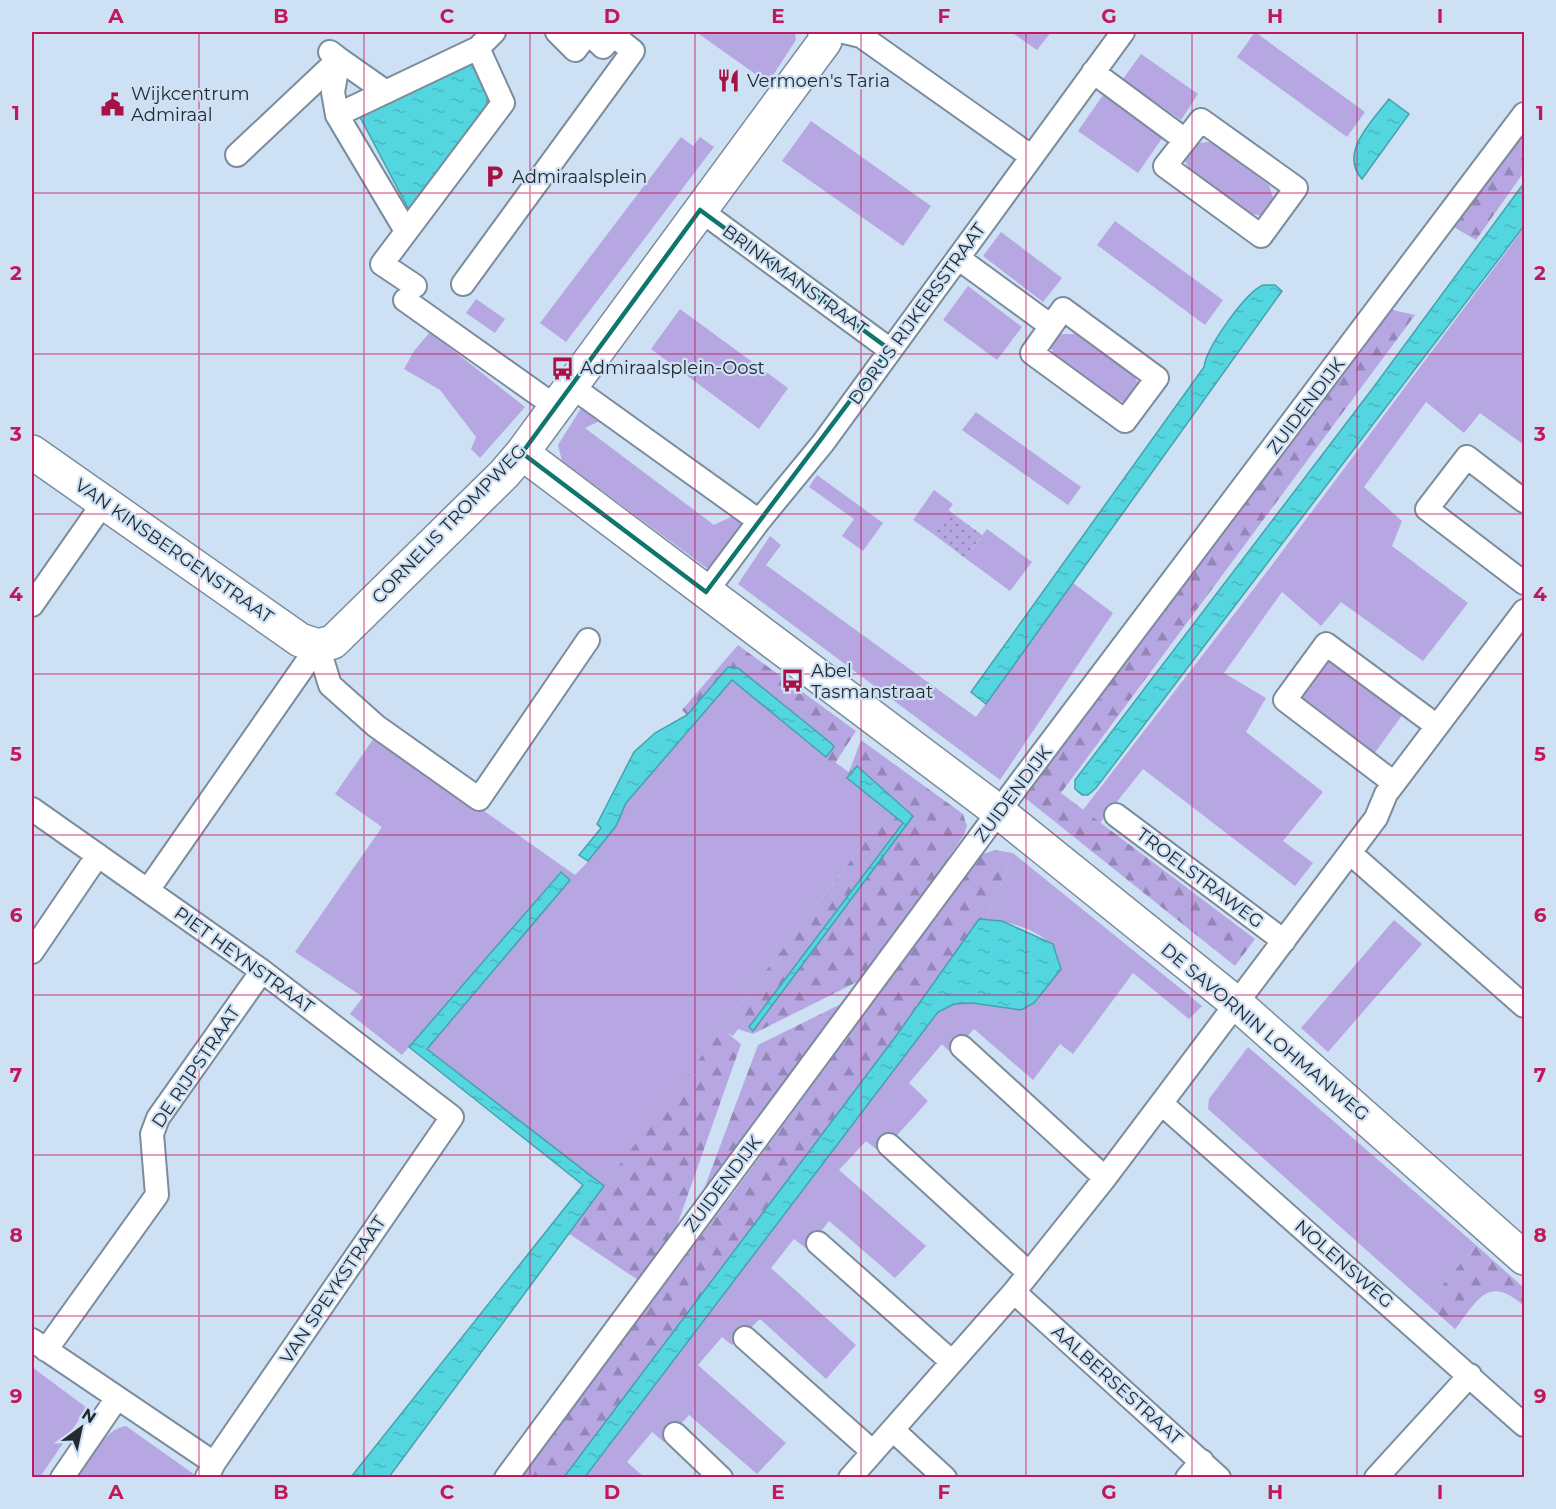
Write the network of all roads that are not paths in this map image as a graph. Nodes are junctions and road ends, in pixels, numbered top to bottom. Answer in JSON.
{"nodes":[{"id":1,"x":494,"y":32,"type":"edge"},
{"id":2,"x":557,"y":32,"type":"edge"},
{"id":3,"x":825,"y":32,"type":"edge"},
{"id":4,"x":844,"y":32,"type":"edge"},
{"id":5,"x":1123,"y":32,"type":"edge"},
{"id":6,"x":478,"y":48,"type":"junction"},
{"id":7,"x":334,"y":56,"type":"junction"},
{"id":8,"x":1093,"y":72,"type":"junction"},
{"id":9,"x":386,"y":92,"type":"junction"},
{"id":10,"x":1524,"y":114,"type":"edge"},
{"id":11,"x":337,"y":115,"type":"junction"},
{"id":12,"x":1185,"y":140,"type":"junction"},
{"id":13,"x":237,"y":155,"type":"dead end"},
{"id":14,"x":1032,"y":157,"type":"junction"},
{"id":15,"x":700,"y":210,"type":"junction"},
{"id":16,"x":406,"y":231,"type":"junction"},
{"id":17,"x":958,"y":258,"type":"junction"},
{"id":18,"x":463,"y":284,"type":"dead end"},
{"id":19,"x":1051,"y":326,"type":"junction"},
{"id":20,"x":890,"y":349,"type":"junction"},
{"id":21,"x":564,"y":396,"type":"junction"},
{"id":22,"x":32,"y":452,"type":"edge"},
{"id":23,"x":522,"y":453,"type":"junction"},
{"id":24,"x":1524,"y":501,"type":"edge"},
{"id":25,"x":104,"y":502,"type":"junction"},
{"id":26,"x":759,"y":521,"type":"junction"},
{"id":27,"x":1524,"y":583,"type":"edge"},
{"id":28,"x":706,"y":592,"type":"junction"},
{"id":29,"x":32,"y":605,"type":"edge"},
{"id":30,"x":1524,"y":611,"type":"edge"},
{"id":31,"x":588,"y":640,"type":"dead end"},
{"id":32,"x":318,"y":646,"type":"junction"},
{"id":33,"x":1437,"y":726,"type":"junction"},
{"id":34,"x":1394,"y":783,"type":"junction"},
{"id":35,"x":32,"y":809,"type":"edge"},
{"id":36,"x":999,"y":812,"type":"junction"},
{"id":37,"x":1116,"y":815,"type":"dead end"},
{"id":38,"x":1350,"y":853,"type":"junction"},
{"id":39,"x":98,"y":855,"type":"junction"},
{"id":40,"x":148,"y":891,"type":"junction"},
{"id":41,"x":1284,"y":941,"type":"junction"},
{"id":42,"x":32,"y":952,"type":"edge"},
{"id":43,"x":262,"y":971,"type":"junction"},
{"id":44,"x":1236,"y":1003,"type":"junction"},
{"id":45,"x":1524,"y":1006,"type":"edge"},
{"id":46,"x":962,"y":1047,"type":"dead end"},
{"id":47,"x":1162,"y":1104,"type":"junction"},
{"id":48,"x":452,"y":1117,"type":"joint"},
{"id":49,"x":889,"y":1145,"type":"dead end"},
{"id":50,"x":1105,"y":1178,"type":"junction"},
{"id":51,"x":818,"y":1243,"type":"dead end"},
{"id":52,"x":1524,"y":1258,"type":"edge"},
{"id":53,"x":1028,"y":1272,"type":"junction"},
{"id":54,"x":1014,"y":1292,"type":"junction"},
{"id":55,"x":745,"y":1338,"type":"dead end"},
{"id":56,"x":39,"y":1345,"type":"edge"},
{"id":57,"x":952,"y":1362,"type":"junction"},
{"id":58,"x":1470,"y":1375,"type":"junction"},
{"id":59,"x":117,"y":1398,"type":"junction"},
{"id":60,"x":1524,"y":1425,"type":"edge"},
{"id":61,"x":893,"y":1430,"type":"junction"},
{"id":62,"x":675,"y":1434,"type":"dead end"},
{"id":63,"x":873,"y":1452,"type":"junction"},
{"id":64,"x":1194,"y":1469,"type":"edge"},
{"id":65,"x":210,"y":1470,"type":"edge"},
{"id":66,"x":62,"y":1478,"type":"edge"},
{"id":67,"x":506,"y":1478,"type":"edge"},
{"id":68,"x":721,"y":1478,"type":"edge"},
{"id":69,"x":850,"y":1478,"type":"edge"},
{"id":70,"x":945,"y":1478,"type":"edge"},
{"id":71,"x":1219,"y":1478,"type":"edge"},
{"id":72,"x":1376,"y":1478,"type":"edge"}],
"edges":[{"from":1,"to":6,"type":"street"},
{"from":2,"to":18,"type":"street"},
{"from":3,"to":15,"type":"street","name":"CORNELIS TROMPWEG"},
{"from":4,"to":14,"type":"street"},
{"from":5,"to":8,"type":"street","name":"DORUS RIJKERSSTRAAT"},
{"from":6,"to":9,"type":"street"},
{"from":6,"to":16,"type":"street"},
{"from":7,"to":9,"type":"street"},
{"from":7,"to":11,"type":"street"},
{"from":7,"to":13,"type":"street"},
{"from":8,"to":12,"type":"street"},
{"from":8,"to":14,"type":"street","name":"DORUS RIJKERSSTRAAT"},
{"from":9,"to":11,"type":"street"},
{"from":10,"to":36,"type":"street","name":"ZUIDENDIJK"},
{"from":11,"to":16,"type":"street"},
{"from":12,"to":12,"type":"street"},
{"from":14,"to":17,"type":"street","name":"DORUS RIJKERSSTRAAT"},
{"from":15,"to":20,"type":"street","name":"BRINKMANSTRAAT"},
{"from":15,"to":21,"type":"street","name":"CORNELIS TROMPWEG"},
{"from":16,"to":21,"type":"street"},
{"from":17,"to":19,"type":"street"},
{"from":17,"to":20,"type":"street","name":"DORUS RIJKERSSTRAAT"},
{"from":19,"to":19,"type":"street"},
{"from":20,"to":26,"type":"street","name":"DORUS RIJKERSSTRAAT"},
{"from":21,"to":23,"type":"street","name":"CORNELIS TROMPWEG"},
{"from":21,"to":26,"type":"street"},
{"from":22,"to":25,"type":"street","name":"VAN KINSBERGENSTRAAT"},
{"from":23,"to":28,"type":"street"},
{"from":23,"to":32,"type":"street","name":"CORNELIS TROMPWEG"},
{"from":24,"to":27,"type":"street"},
{"from":25,"to":29,"type":"street"},
{"from":25,"to":32,"type":"street","name":"VAN KINSBERGENSTRAAT"},
{"from":26,"to":28,"type":"street","name":"DORUS RIJKERSSTRAAT"},
{"from":28,"to":36,"type":"street"},
{"from":30,"to":33,"type":"street"},
{"from":31,"to":32,"type":"street"},
{"from":32,"to":40,"type":"street","name":"CORNELIS TROMPWEG"},
{"from":33,"to":34,"type":"street"},
{"from":33,"to":34,"type":"street"},
{"from":34,"to":38,"type":"street"},
{"from":35,"to":39,"type":"street","name":"PIET HEYNSTRAAT"},
{"from":36,"to":44,"type":"street","name":"DE SAVORNIN LOHMANWEG"},
{"from":36,"to":67,"type":"street","name":"ZUIDENDIJK"},
{"from":37,"to":41,"type":"street","name":"TROELSTRAWEG"},
{"from":38,"to":41,"type":"street"},
{"from":38,"to":45,"type":"street"},
{"from":39,"to":40,"type":"street","name":"PIET HEYNSTRAAT"},
{"from":39,"to":42,"type":"street"},
{"from":40,"to":43,"type":"street","name":"PIET HEYNSTRAAT"},
{"from":41,"to":44,"type":"street"},
{"from":43,"to":48,"type":"street","name":"PIET HEYNSTRAAT"},
{"from":43,"to":56,"type":"street","name":"DE RIJPSTRAAT"},
{"from":44,"to":47,"type":"street"},
{"from":44,"to":52,"type":"street","name":"DE SAVORNIN LOHMANWEG"},
{"from":46,"to":50,"type":"street"},
{"from":47,"to":50,"type":"street"},
{"from":47,"to":58,"type":"street","name":"NOLENSWEG"},
{"from":48,"to":65,"type":"street","name":"VAN SPEYKSTRAAT"},
{"from":49,"to":53,"type":"street"},
{"from":50,"to":53,"type":"street"},
{"from":51,"to":57,"type":"street"},
{"from":53,"to":54,"type":"street"},
{"from":54,"to":57,"type":"street"},
{"from":54,"to":64,"type":"street","name":"AALBERSESTRAAT"},
{"from":55,"to":63,"type":"street"},
{"from":56,"to":59,"type":"street"},
{"from":57,"to":61,"type":"street"},
{"from":58,"to":60,"type":"street","name":"NOLENSWEG"},
{"from":58,"to":72,"type":"street"},
{"from":59,"to":65,"type":"street"},
{"from":59,"to":66,"type":"street"},
{"from":61,"to":63,"type":"street"},
{"from":61,"to":70,"type":"street"},
{"from":62,"to":68,"type":"street"},
{"from":63,"to":69,"type":"street"},
{"from":64,"to":71,"type":"street","name":"AALBERSESTRAAT"}]}
